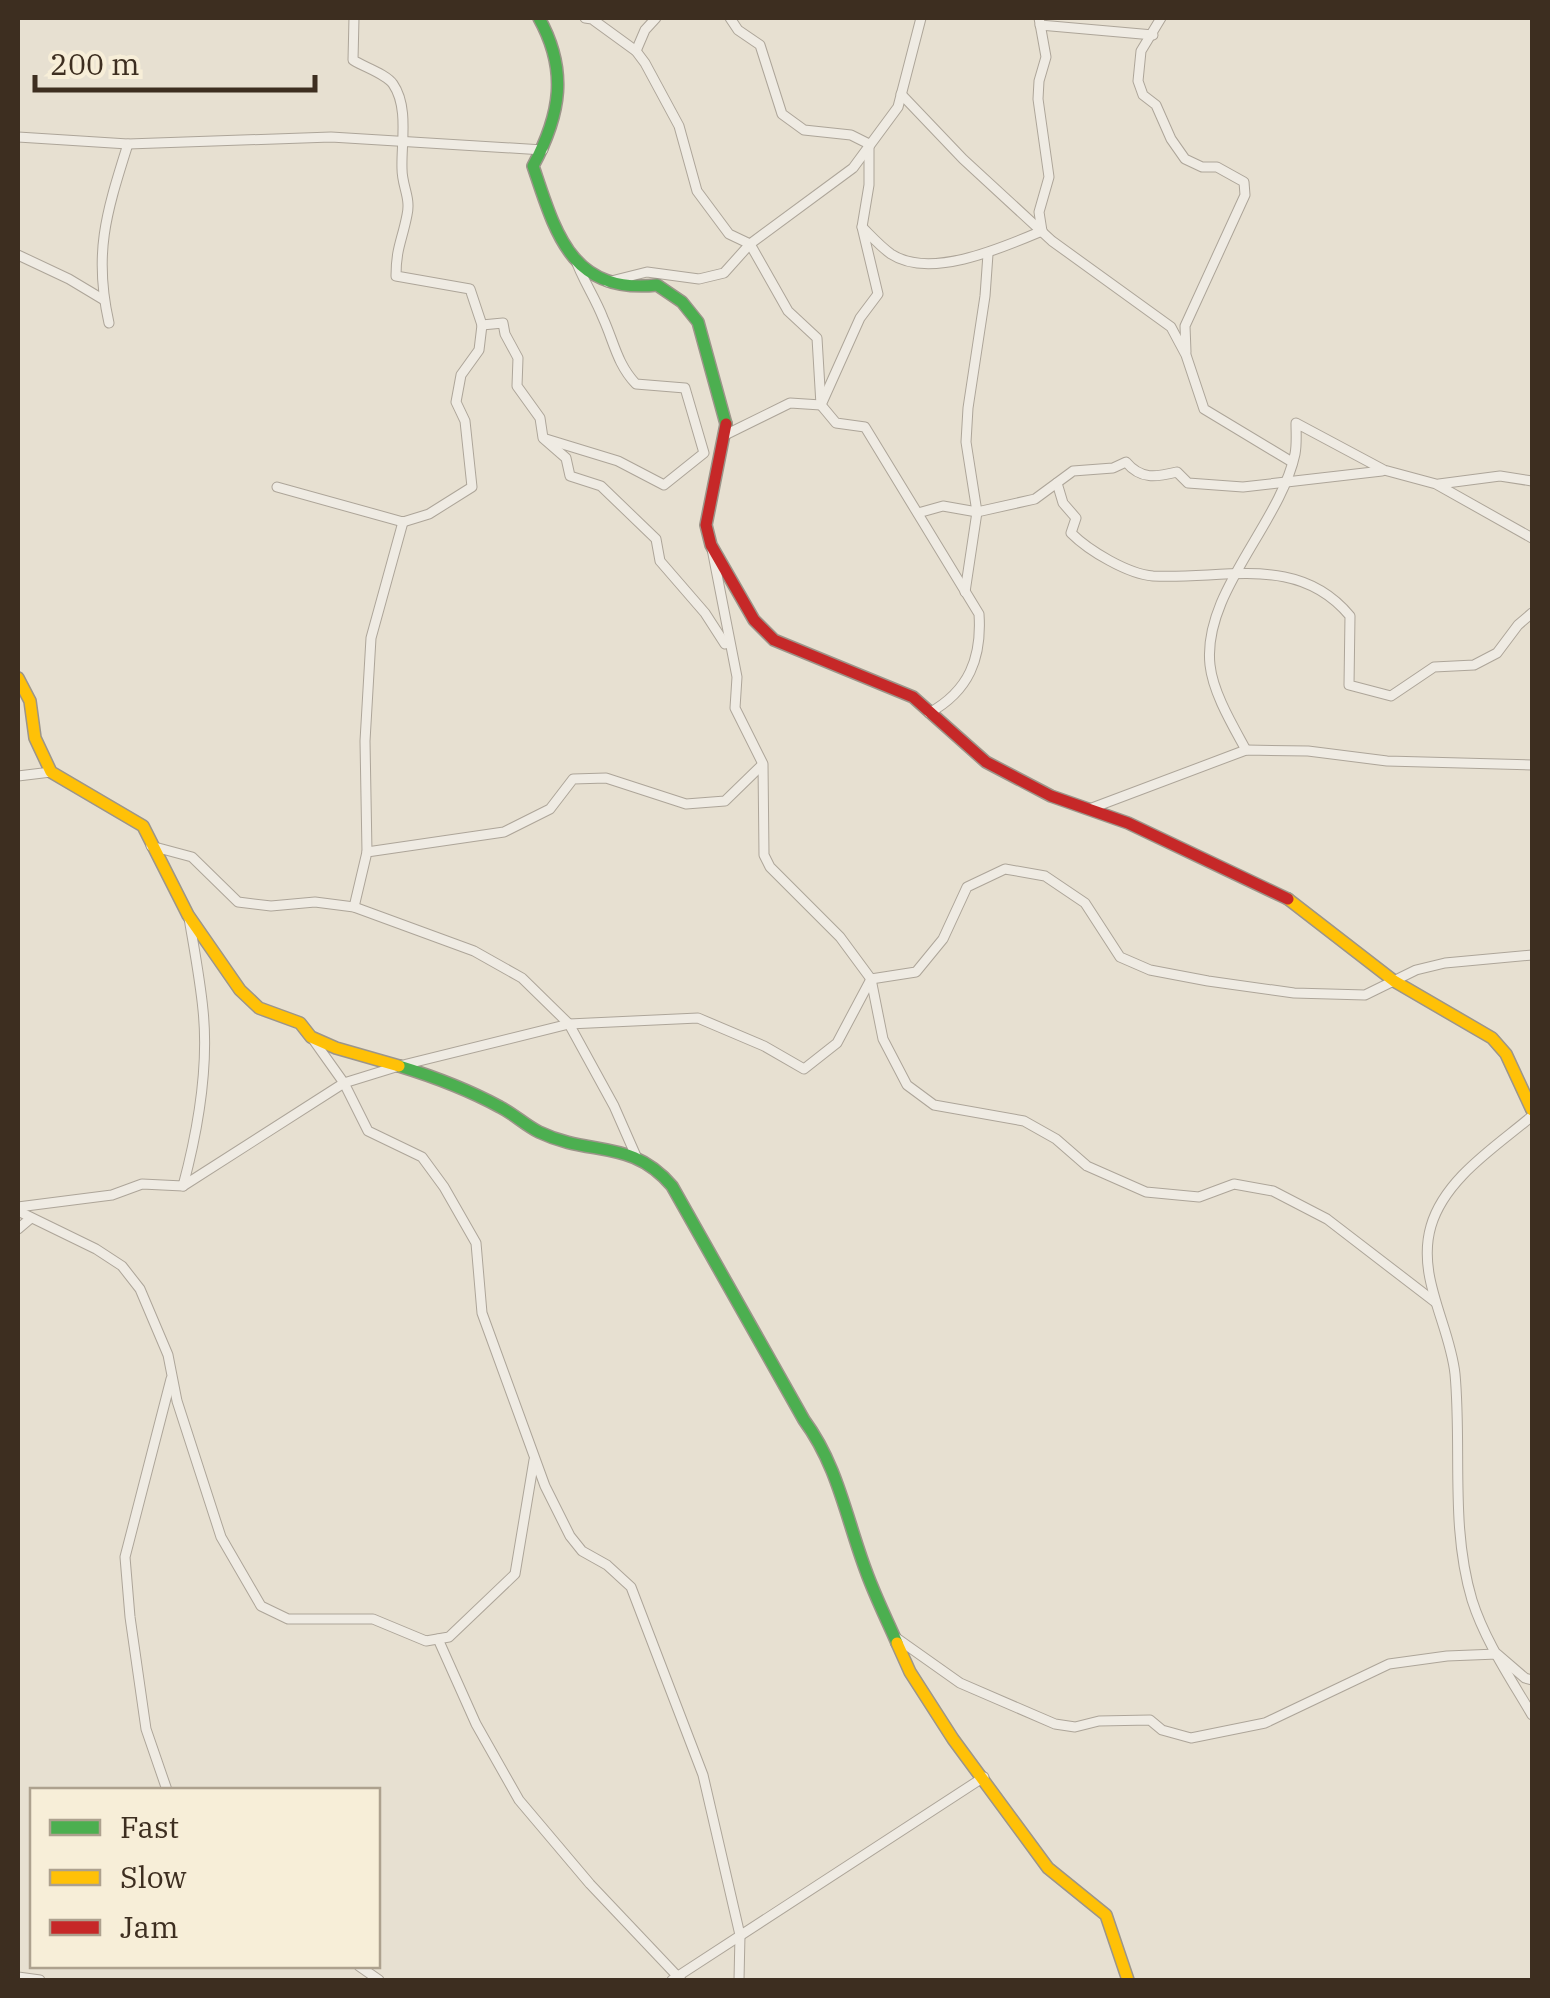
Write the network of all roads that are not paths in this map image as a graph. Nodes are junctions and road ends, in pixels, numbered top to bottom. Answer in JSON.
{"nodes":[{"id":1,"x":354,"y":18,"type":"edge"},
{"id":2,"x":539,"y":18,"type":"edge"},
{"id":3,"x":585,"y":18,"type":"edge"},
{"id":4,"x":656,"y":18,"type":"edge"},
{"id":5,"x":730,"y":18,"type":"edge"},
{"id":6,"x":921,"y":18,"type":"edge"},
{"id":7,"x":1161,"y":18,"type":"edge"},
{"id":8,"x":1040,"y":21,"type":"edge"},
{"id":9,"x":1153,"y":35,"type":"junction"},
{"id":10,"x":636,"y":51,"type":"junction"},
{"id":11,"x":900,"y":94,"type":"junction"},
{"id":12,"x":18,"y":138,"type":"edge"},
{"id":13,"x":404,"y":139,"type":"junction"},
{"id":14,"x":128,"y":144,"type":"junction"},
{"id":15,"x":870,"y":144,"type":"junction"},
{"id":16,"x":543,"y":150,"type":"junction"},
{"id":17,"x":862,"y":227,"type":"junction"},
{"id":18,"x":1042,"y":231,"type":"junction"},
{"id":19,"x":750,"y":244,"type":"junction"},
{"id":20,"x":988,"y":254,"type":"junction"},
{"id":21,"x":18,"y":255,"type":"edge"},
{"id":22,"x":574,"y":257,"type":"junction"},
{"id":23,"x":605,"y":283,"type":"junction"},
{"id":24,"x":104,"y":300,"type":"junction"},
{"id":25,"x":109,"y":324,"type":"dead end"},
{"id":26,"x":482,"y":325,"type":"junction"},
{"id":27,"x":1186,"y":355,"type":"junction"},
{"id":28,"x":822,"y":405,"type":"junction"},
{"id":29,"x":726,"y":435,"type":"junction"},
{"id":30,"x":543,"y":438,"type":"junction"},
{"id":31,"x":1292,"y":462,"type":"junction"},
{"id":32,"x":1384,"y":470,"type":"junction"},
{"id":33,"x":1532,"y":481,"type":"edge"},
{"id":34,"x":1057,"y":483,"type":"junction"},
{"id":35,"x":1284,"y":484,"type":"junction"},
{"id":36,"x":1436,"y":484,"type":"junction"},
{"id":37,"x":277,"y":487,"type":"dead end"},
{"id":38,"x":977,"y":512,"type":"junction"},
{"id":39,"x":918,"y":513,"type":"junction"},
{"id":40,"x":403,"y":522,"type":"junction"},
{"id":41,"x":1532,"y":538,"type":"edge"},
{"id":42,"x":711,"y":545,"type":"junction"},
{"id":43,"x":1238,"y":574,"type":"junction"},
{"id":44,"x":965,"y":592,"type":"junction"},
{"id":45,"x":1532,"y":613,"type":"edge"},
{"id":46,"x":730,"y":651,"type":"junction"},
{"id":47,"x":18,"y":678,"type":"edge"},
{"id":48,"x":929,"y":712,"type":"junction"},
{"id":49,"x":1246,"y":750,"type":"junction"},
{"id":50,"x":762,"y":764,"type":"junction"},
{"id":51,"x":1532,"y":765,"type":"edge"},
{"id":52,"x":51,"y":772,"type":"junction"},
{"id":53,"x":18,"y":776,"type":"edge"},
{"id":54,"x":1092,"y":808,"type":"junction"},
{"id":55,"x":152,"y":846,"type":"junction"},
{"id":56,"x":367,"y":852,"type":"junction"},
{"id":57,"x":354,"y":907,"type":"junction"},
{"id":58,"x":188,"y":915,"type":"junction"},
{"id":59,"x":1532,"y":954,"type":"edge"},
{"id":60,"x":871,"y":978,"type":"junction"},
{"id":61,"x":1394,"y":982,"type":"junction"},
{"id":62,"x":569,"y":1024,"type":"junction"},
{"id":63,"x":311,"y":1037,"type":"junction"},
{"id":64,"x":399,"y":1066,"type":"junction"},
{"id":65,"x":344,"y":1083,"type":"junction"},
{"id":66,"x":1532,"y":1113,"type":"edge"},
{"id":67,"x":636,"y":1156,"type":"junction"},
{"id":68,"x":184,"y":1186,"type":"junction"},
{"id":69,"x":18,"y":1209,"type":"edge"},
{"id":70,"x":31,"y":1218,"type":"junction"},
{"id":71,"x":18,"y":1228,"type":"edge"},
{"id":72,"x":1435,"y":1302,"type":"junction"},
{"id":73,"x":172,"y":1374,"type":"junction"},
{"id":74,"x":535,"y":1457,"type":"junction"},
{"id":75,"x":895,"y":1637,"type":"junction"},
{"id":76,"x":438,"y":1639,"type":"junction"},
{"id":77,"x":1497,"y":1654,"type":"junction"},
{"id":78,"x":1532,"y":1680,"type":"edge"},
{"id":79,"x":1532,"y":1714,"type":"edge"},
{"id":80,"x":984,"y":1778,"type":"junction"},
{"id":81,"x":166,"y":1788,"type":"edge"},
{"id":82,"x":740,"y":1936,"type":"junction"},
{"id":83,"x":18,"y":1977,"type":"edge"},
{"id":84,"x":677,"y":1979,"type":"edge"},
{"id":85,"x":40,"y":1980,"type":"edge"},
{"id":86,"x":739,"y":1980,"type":"edge"},
{"id":87,"x":1128,"y":1980,"type":"edge"}],
"edges":[{"from":1,"to":13,"type":"street"},
{"from":2,"to":16,"type":"street"},
{"from":3,"to":10,"type":"street"},
{"from":4,"to":10,"type":"street"},
{"from":5,"to":15,"type":"street"},
{"from":6,"to":11,"type":"street"},
{"from":7,"to":9,"type":"street"},
{"from":8,"to":9,"type":"street"},
{"from":8,"to":18,"type":"street"},
{"from":9,"to":27,"type":"street"},
{"from":10,"to":19,"type":"street"},
{"from":11,"to":15,"type":"street"},
{"from":11,"to":18,"type":"street"},
{"from":12,"to":14,"type":"street"},
{"from":13,"to":14,"type":"street"},
{"from":13,"to":16,"type":"street"},
{"from":13,"to":26,"type":"street"},
{"from":14,"to":24,"type":"street"},
{"from":15,"to":17,"type":"street"},
{"from":15,"to":19,"type":"street"},
{"from":16,"to":22,"type":"street"},
{"from":17,"to":20,"type":"street"},
{"from":17,"to":28,"type":"street"},
{"from":18,"to":20,"type":"street"},
{"from":18,"to":27,"type":"street"},
{"from":19,"to":23,"type":"street"},
{"from":19,"to":28,"type":"street"},
{"from":20,"to":38,"type":"street"},
{"from":21,"to":24,"type":"street"},
{"from":22,"to":23,"type":"street"},
{"from":22,"to":30,"type":"street"},
{"from":23,"to":29,"type":"street"},
{"from":24,"to":25,"type":"street"},
{"from":26,"to":30,"type":"street"},
{"from":26,"to":40,"type":"street"},
{"from":27,"to":31,"type":"street"},
{"from":28,"to":29,"type":"street"},
{"from":28,"to":39,"type":"street"},
{"from":29,"to":42,"type":"street"},
{"from":30,"to":46,"type":"street"},
{"from":31,"to":32,"type":"street"},
{"from":31,"to":35,"type":"street"},
{"from":32,"to":35,"type":"street"},
{"from":32,"to":36,"type":"street"},
{"from":33,"to":36,"type":"street"},
{"from":34,"to":35,"type":"street"},
{"from":34,"to":38,"type":"street"},
{"from":34,"to":43,"type":"street"},
{"from":35,"to":43,"type":"street"},
{"from":36,"to":41,"type":"street"},
{"from":37,"to":40,"type":"street"},
{"from":38,"to":39,"type":"street"},
{"from":38,"to":44,"type":"street"},
{"from":39,"to":44,"type":"street"},
{"from":40,"to":56,"type":"street"},
{"from":42,"to":46,"type":"street"},
{"from":42,"to":48,"type":"street"},
{"from":43,"to":45,"type":"street"},
{"from":43,"to":49,"type":"street"},
{"from":44,"to":48,"type":"street"},
{"from":46,"to":50,"type":"street"},
{"from":47,"to":52,"type":"street"},
{"from":48,"to":54,"type":"street"},
{"from":49,"to":51,"type":"street"},
{"from":49,"to":54,"type":"street"},
{"from":50,"to":56,"type":"street"},
{"from":50,"to":60,"type":"street"},
{"from":52,"to":53,"type":"street"},
{"from":52,"to":55,"type":"street"},
{"from":54,"to":61,"type":"street"},
{"from":55,"to":57,"type":"street"},
{"from":55,"to":58,"type":"street"},
{"from":56,"to":57,"type":"street"},
{"from":57,"to":62,"type":"street"},
{"from":58,"to":63,"type":"street"},
{"from":58,"to":68,"type":"street"},
{"from":59,"to":61,"type":"street"},
{"from":60,"to":61,"type":"street"},
{"from":60,"to":62,"type":"street"},
{"from":60,"to":72,"type":"street"},
{"from":61,"to":66,"type":"street"},
{"from":62,"to":64,"type":"street"},
{"from":62,"to":67,"type":"street"},
{"from":63,"to":64,"type":"street"},
{"from":63,"to":65,"type":"street"},
{"from":64,"to":65,"type":"street"},
{"from":64,"to":67,"type":"street"},
{"from":65,"to":68,"type":"street"},
{"from":65,"to":74,"type":"street"},
{"from":66,"to":72,"type":"street"},
{"from":67,"to":75,"type":"street"},
{"from":68,"to":69,"type":"street"},
{"from":69,"to":70,"type":"street"},
{"from":70,"to":71,"type":"street"},
{"from":70,"to":73,"type":"street"},
{"from":72,"to":77,"type":"street"},
{"from":73,"to":76,"type":"street"},
{"from":73,"to":81,"type":"street"},
{"from":74,"to":76,"type":"street"},
{"from":74,"to":82,"type":"street"},
{"from":75,"to":77,"type":"street"},
{"from":75,"to":80,"type":"street"},
{"from":76,"to":84,"type":"street"},
{"from":77,"to":78,"type":"street"},
{"from":77,"to":79,"type":"street"},
{"from":80,"to":82,"type":"street"},
{"from":80,"to":87,"type":"street"},
{"from":82,"to":84,"type":"street"},
{"from":82,"to":86,"type":"street"},
{"from":83,"to":85,"type":"street"}]}
